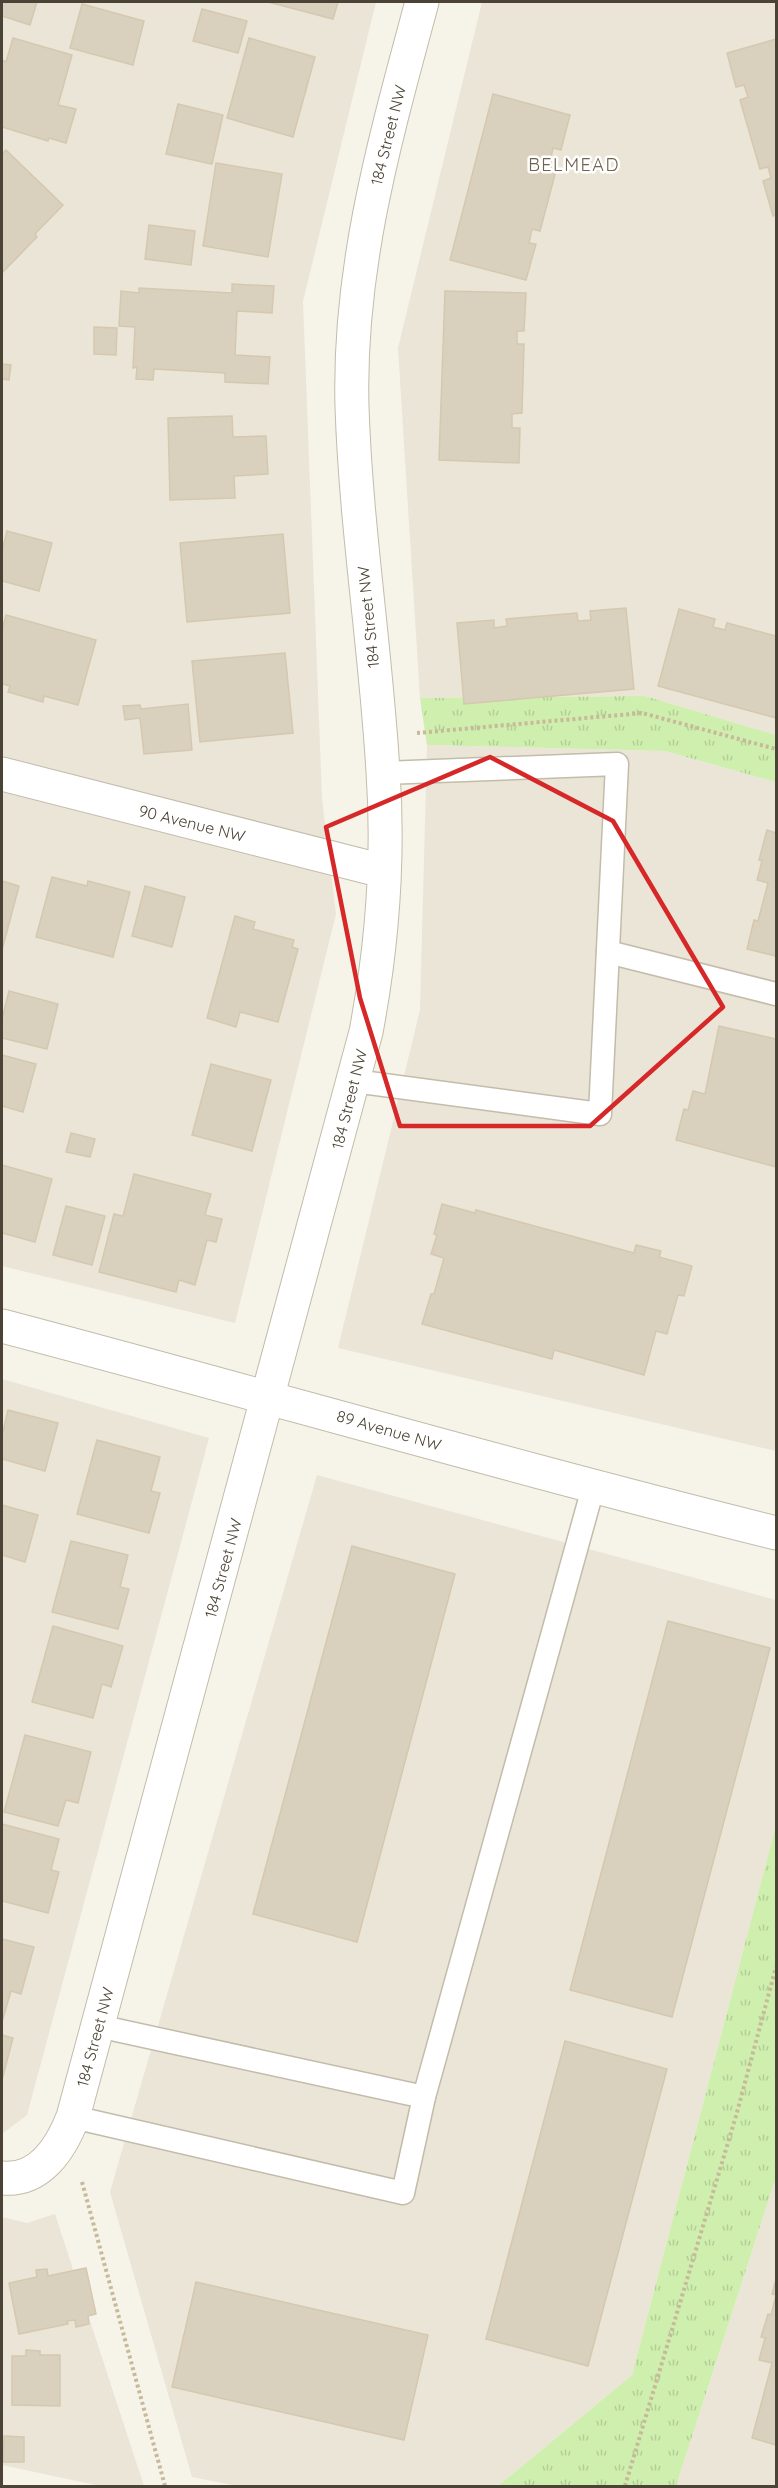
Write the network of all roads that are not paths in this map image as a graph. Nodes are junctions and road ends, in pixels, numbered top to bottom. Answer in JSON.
{"nodes":[{"id":1,"x":422,"y":2,"type":"edge"},
{"id":2,"x":384,"y":773,"type":"junction"},
{"id":3,"x":2,"y":774,"type":"edge"},
{"id":4,"x":383,"y":871,"type":"junction"},
{"id":5,"x":608,"y":952,"type":"junction"},
{"id":6,"x":777,"y":994,"type":"edge"},
{"id":7,"x":354,"y":1081,"type":"junction"},
{"id":8,"x":2,"y":1326,"type":"edge"},
{"id":9,"x":269,"y":1397,"type":"junction"},
{"id":10,"x":594,"y":1488,"type":"junction"},
{"id":11,"x":777,"y":1533,"type":"edge"},
{"id":12,"x":98,"y":2026,"type":"junction"},
{"id":13,"x":424,"y":2097,"type":"junction"},
{"id":14,"x":73,"y":2117,"type":"junction"},
{"id":15,"x":2,"y":2178,"type":"edge"}],
"edges":[{"from":1,"to":2,"type":"street","name":"184 Street NW"},
{"from":2,"to":4,"type":"street","name":"184 Street NW"},
{"from":2,"to":5,"type":"lane"},
{"from":3,"to":4,"type":"street","name":"90 Avenue NW"},
{"from":4,"to":7,"type":"street","name":"184 Street NW"},
{"from":5,"to":6,"type":"lane"},
{"from":5,"to":7,"type":"lane"},
{"from":7,"to":9,"type":"street","name":"184 Street NW"},
{"from":8,"to":9,"type":"street","name":"89 Avenue NW"},
{"from":9,"to":10,"type":"street","name":"89 Avenue NW"},
{"from":9,"to":12,"type":"street","name":"184 Street NW"},
{"from":10,"to":11,"type":"street","name":"89 Avenue NW"},
{"from":10,"to":13,"type":"lane"},
{"from":12,"to":13,"type":"lane"},
{"from":12,"to":14,"type":"street","name":"184 Street NW"},
{"from":13,"to":14,"type":"lane"},
{"from":14,"to":15,"type":"street","name":"184 Street NW"}]}
